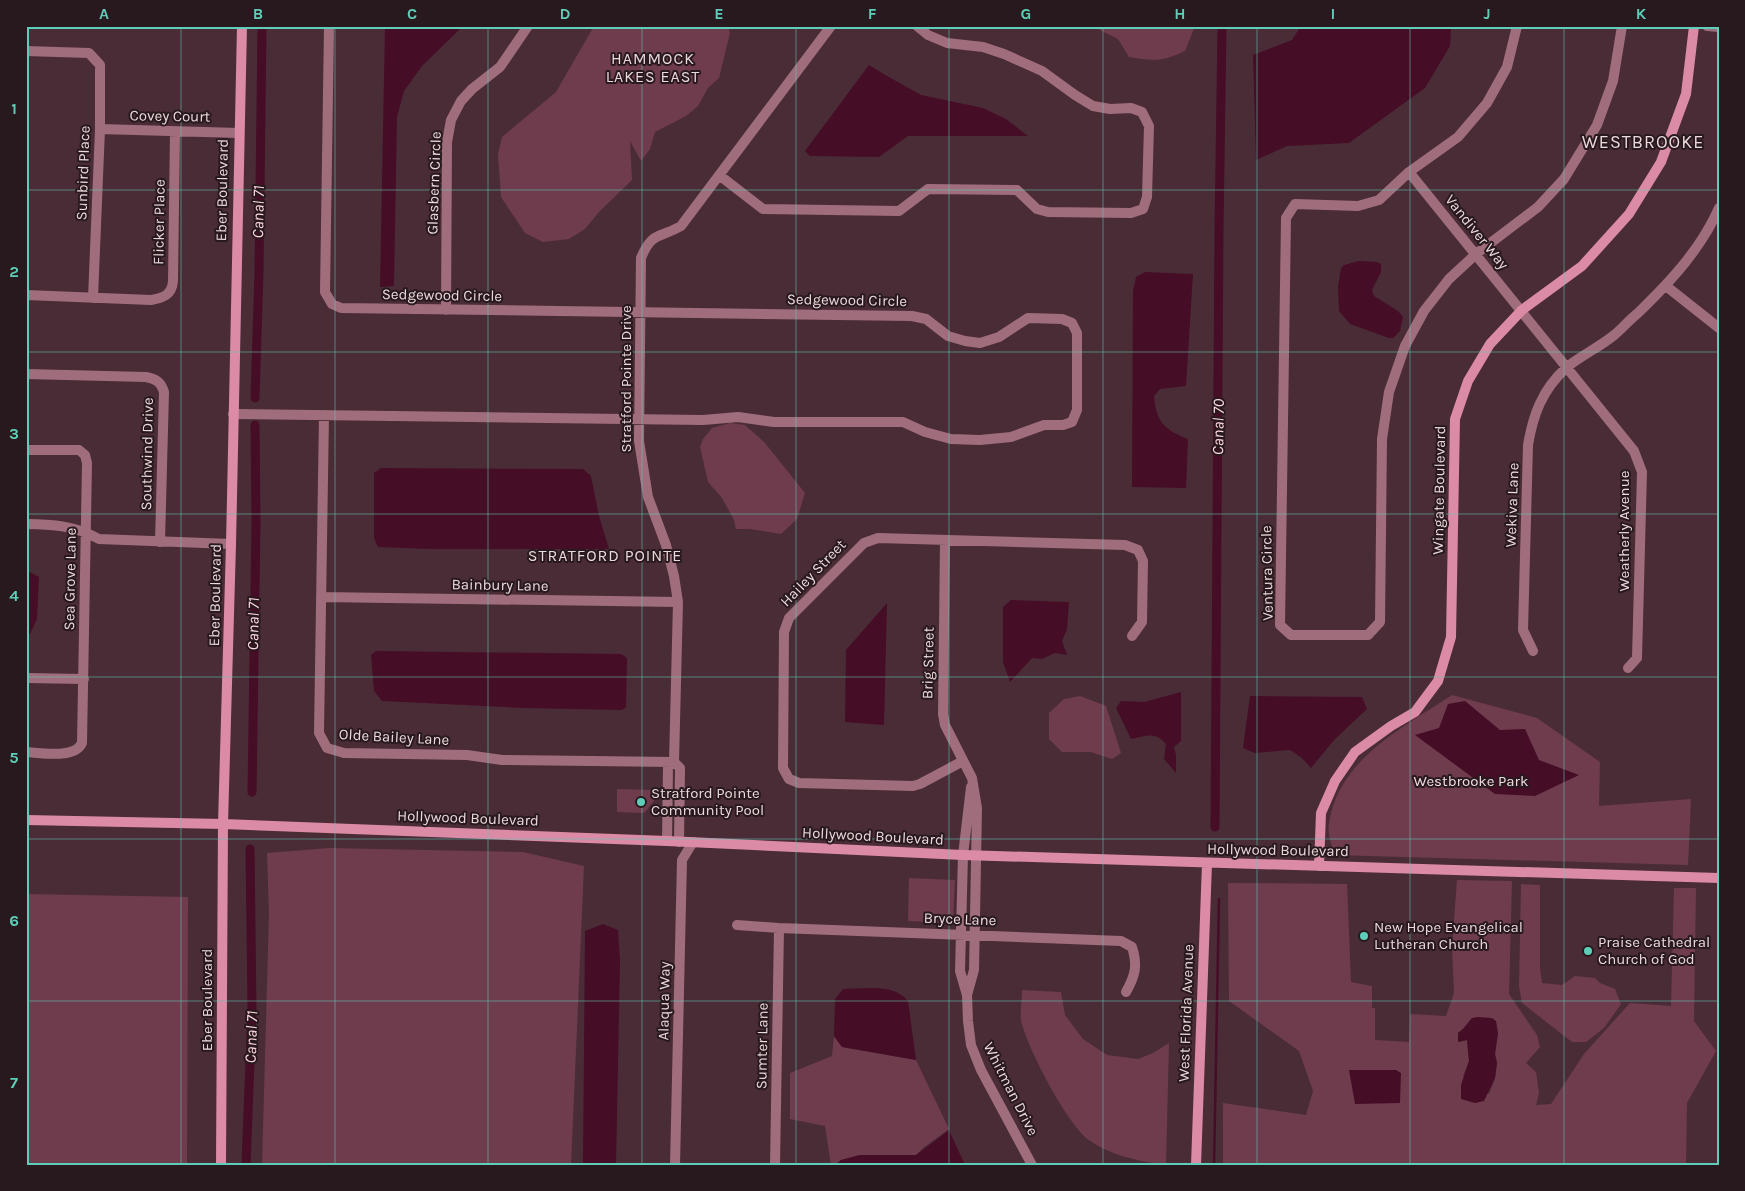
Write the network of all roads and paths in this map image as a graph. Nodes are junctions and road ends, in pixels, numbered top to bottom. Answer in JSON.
{"nodes":[{"id":1,"x":242,"y":26,"type":"edge"},
{"id":2,"x":329,"y":26,"type":"edge"},
{"id":3,"x":528,"y":26,"type":"edge"},
{"id":4,"x":831,"y":26,"type":"edge"},
{"id":5,"x":917,"y":26,"type":"edge"},
{"id":6,"x":1517,"y":26,"type":"edge"},
{"id":7,"x":1622,"y":26,"type":"edge"},
{"id":8,"x":1694,"y":26,"type":"edge"},
{"id":9,"x":1707,"y":26,"type":"edge"},
{"id":10,"x":1719,"y":27,"type":"edge"},
{"id":11,"x":26,"y":51,"type":"edge"},
{"id":12,"x":100,"y":129,"type":"junction"},
{"id":13,"x":175,"y":132,"type":"junction"},
{"id":14,"x":238,"y":132,"type":"junction"},
{"id":15,"x":1409,"y":172,"type":"junction"},
{"id":16,"x":719,"y":175,"type":"junction"},
{"id":17,"x":1718,"y":212,"type":"edge"},
{"id":18,"x":1476,"y":254,"type":"junction"},
{"id":19,"x":1666,"y":286,"type":"junction"},
{"id":20,"x":26,"y":295,"type":"edge"},
{"id":21,"x":92,"y":298,"type":"junction"},
{"id":22,"x":446,"y":310,"type":"junction"},
{"id":23,"x":1522,"y":310,"type":"junction"},
{"id":24,"x":640,"y":313,"type":"junction"},
{"id":25,"x":1719,"y":328,"type":"edge"},
{"id":26,"x":1566,"y":368,"type":"junction"},
{"id":27,"x":26,"y":374,"type":"edge"},
{"id":28,"x":233,"y":414,"type":"junction"},
{"id":29,"x":324,"y":415,"type":"junction"},
{"id":30,"x":639,"y":419,"type":"junction"},
{"id":31,"x":26,"y":450,"type":"edge"},
{"id":32,"x":26,"y":524,"type":"edge"},
{"id":33,"x":85,"y":532,"type":"junction"},
{"id":34,"x":944,"y":541,"type":"junction"},
{"id":35,"x":160,"y":542,"type":"junction"},
{"id":36,"x":231,"y":544,"type":"junction"},
{"id":37,"x":321,"y":597,"type":"junction"},
{"id":38,"x":678,"y":602,"type":"junction"},
{"id":39,"x":1132,"y":636,"type":"dead end"},
{"id":40,"x":1533,"y":651,"type":"dead end"},
{"id":41,"x":1628,"y":668,"type":"dead end"},
{"id":42,"x":26,"y":678,"type":"edge"},
{"id":43,"x":84,"y":679,"type":"junction"},
{"id":44,"x":26,"y":752,"type":"edge"},
{"id":45,"x":963,"y":761,"type":"junction"},
{"id":46,"x":674,"y":762,"type":"junction"},
{"id":47,"x":972,"y":778,"type":"junction"},
{"id":48,"x":26,"y":820,"type":"edge"},
{"id":49,"x":223,"y":824,"type":"junction"},
{"id":50,"x":667,"y":841,"type":"junction"},
{"id":51,"x":679,"y":842,"type":"junction"},
{"id":52,"x":694,"y":842,"type":"junction"},
{"id":53,"x":963,"y":856,"type":"junction"},
{"id":54,"x":977,"y":856,"type":"junction"},
{"id":55,"x":1207,"y":863,"type":"junction"},
{"id":56,"x":1319,"y":866,"type":"junction"},
{"id":57,"x":1719,"y":878,"type":"edge"},
{"id":58,"x":737,"y":925,"type":"dead end"},
{"id":59,"x":779,"y":928,"type":"junction"},
{"id":60,"x":961,"y":934,"type":"junction"},
{"id":61,"x":975,"y":935,"type":"junction"},
{"id":62,"x":1126,"y":992,"type":"dead end"},
{"id":63,"x":967,"y":995,"type":"junction"},
{"id":64,"x":221,"y":1165,"type":"edge"},
{"id":65,"x":675,"y":1165,"type":"edge"},
{"id":66,"x":775,"y":1165,"type":"edge"},
{"id":67,"x":1032,"y":1165,"type":"edge"},
{"id":68,"x":1196,"y":1165,"type":"edge"}],
"edges":[{"from":1,"to":14,"type":"street","name":"Eber Boulevard"},
{"from":2,"to":22,"type":"street","name":"Sedgewood Circle"},
{"from":3,"to":22,"type":"street","name":"Glasbern Circle"},
{"from":4,"to":16,"type":"street","name":"Stratford Pointe Drive"},
{"from":5,"to":16,"type":"street"},
{"from":6,"to":15,"type":"street"},
{"from":7,"to":18,"type":"street"},
{"from":8,"to":23,"type":"street","name":"Wingate Boulevard"},
{"from":9,"to":10,"type":"street"},
{"from":11,"to":12,"type":"street","name":"Sunbird Place"},
{"from":12,"to":13,"type":"street","name":"Covey Court"},
{"from":12,"to":21,"type":"street","name":"Sunbird Place"},
{"from":13,"to":14,"type":"street","name":"Covey Court"},
{"from":13,"to":21,"type":"street","name":"Flicker Place"},
{"from":14,"to":28,"type":"street","name":"Eber Boulevard"},
{"from":15,"to":18,"type":"street","name":"Vandiver Way"},
{"from":15,"to":18,"type":"street","name":"Ventura Circle"},
{"from":16,"to":24,"type":"street","name":"Stratford Pointe Drive"},
{"from":17,"to":19,"type":"street","name":"Wekiva Lane"},
{"from":18,"to":23,"type":"street","name":"Vandiver Way"},
{"from":19,"to":25,"type":"street"},
{"from":19,"to":26,"type":"street","name":"Wekiva Lane"},
{"from":20,"to":21,"type":"street"},
{"from":22,"to":24,"type":"street","name":"Sedgewood Circle"},
{"from":23,"to":26,"type":"street","name":"Weatherly Avenue"},
{"from":23,"to":56,"type":"street","name":"Wingate Boulevard"},
{"from":24,"to":30,"type":"street","name":"Stratford Pointe Drive"},
{"from":24,"to":30,"type":"street","name":"Sedgewood Circle"},
{"from":26,"to":40,"type":"street","name":"Wekiva Lane"},
{"from":26,"to":41,"type":"street","name":"Weatherly Avenue"},
{"from":27,"to":35,"type":"street","name":"Southwind Drive"},
{"from":28,"to":29,"type":"street","name":"Sedgewood Circle"},
{"from":28,"to":36,"type":"street","name":"Eber Boulevard"},
{"from":29,"to":30,"type":"street","name":"Sedgewood Circle"},
{"from":29,"to":37,"type":"street","name":"Olde Bailey Lane"},
{"from":30,"to":38,"type":"street","name":"Stratford Pointe Drive"},
{"from":31,"to":33,"type":"street","name":"Sea Grove Lane"},
{"from":32,"to":33,"type":"street"},
{"from":33,"to":35,"type":"street"},
{"from":33,"to":43,"type":"street","name":"Sea Grove Lane"},
{"from":34,"to":39,"type":"street","name":"Hailey Street"},
{"from":34,"to":45,"type":"street","name":"Brig Street"},
{"from":34,"to":45,"type":"street","name":"Hailey Street"},
{"from":35,"to":36,"type":"street"},
{"from":36,"to":49,"type":"street","name":"Eber Boulevard"},
{"from":37,"to":38,"type":"street","name":"Bainbury Lane"},
{"from":37,"to":46,"type":"street","name":"Olde Bailey Lane"},
{"from":38,"to":46,"type":"street","name":"Stratford Pointe Drive"},
{"from":42,"to":43,"type":"street"},
{"from":43,"to":44,"type":"street","name":"Sea Grove Lane"},
{"from":45,"to":47,"type":"street","name":"Brig Street"},
{"from":46,"to":50,"type":"street"},
{"from":46,"to":51,"type":"street"},
{"from":47,"to":53,"type":"street"},
{"from":47,"to":54,"type":"street","name":"Brig Street"},
{"from":48,"to":49,"type":"street","name":"Hollywood Boulevard"},
{"from":49,"to":50,"type":"street","name":"Hollywood Boulevard"},
{"from":49,"to":64,"type":"street","name":"Eber Boulevard"},
{"from":50,"to":51,"type":"street","name":"Hollywood Boulevard"},
{"from":51,"to":52,"type":"street","name":"Hollywood Boulevard"},
{"from":52,"to":53,"type":"street","name":"Hollywood Boulevard"},
{"from":52,"to":65,"type":"street","name":"Alaqua Way"},
{"from":53,"to":54,"type":"street","name":"Hollywood Boulevard"},
{"from":53,"to":60,"type":"street","name":"Whitman Drive"},
{"from":54,"to":55,"type":"street","name":"Hollywood Boulevard"},
{"from":54,"to":61,"type":"street","name":"Whitman Drive"},
{"from":55,"to":56,"type":"street","name":"Hollywood Boulevard"},
{"from":55,"to":68,"type":"street","name":"West Florida Avenue"},
{"from":56,"to":57,"type":"street","name":"Hollywood Boulevard"},
{"from":58,"to":59,"type":"street","name":"Bryce Lane"},
{"from":59,"to":60,"type":"street","name":"Bryce Lane"},
{"from":59,"to":66,"type":"street","name":"Sumter Lane"},
{"from":60,"to":61,"type":"street","name":"Bryce Lane"},
{"from":60,"to":63,"type":"street","name":"Whitman Drive"},
{"from":61,"to":62,"type":"street","name":"Bryce Lane"},
{"from":61,"to":63,"type":"street","name":"Whitman Drive"},
{"from":63,"to":67,"type":"street","name":"Whitman Drive"}]}
